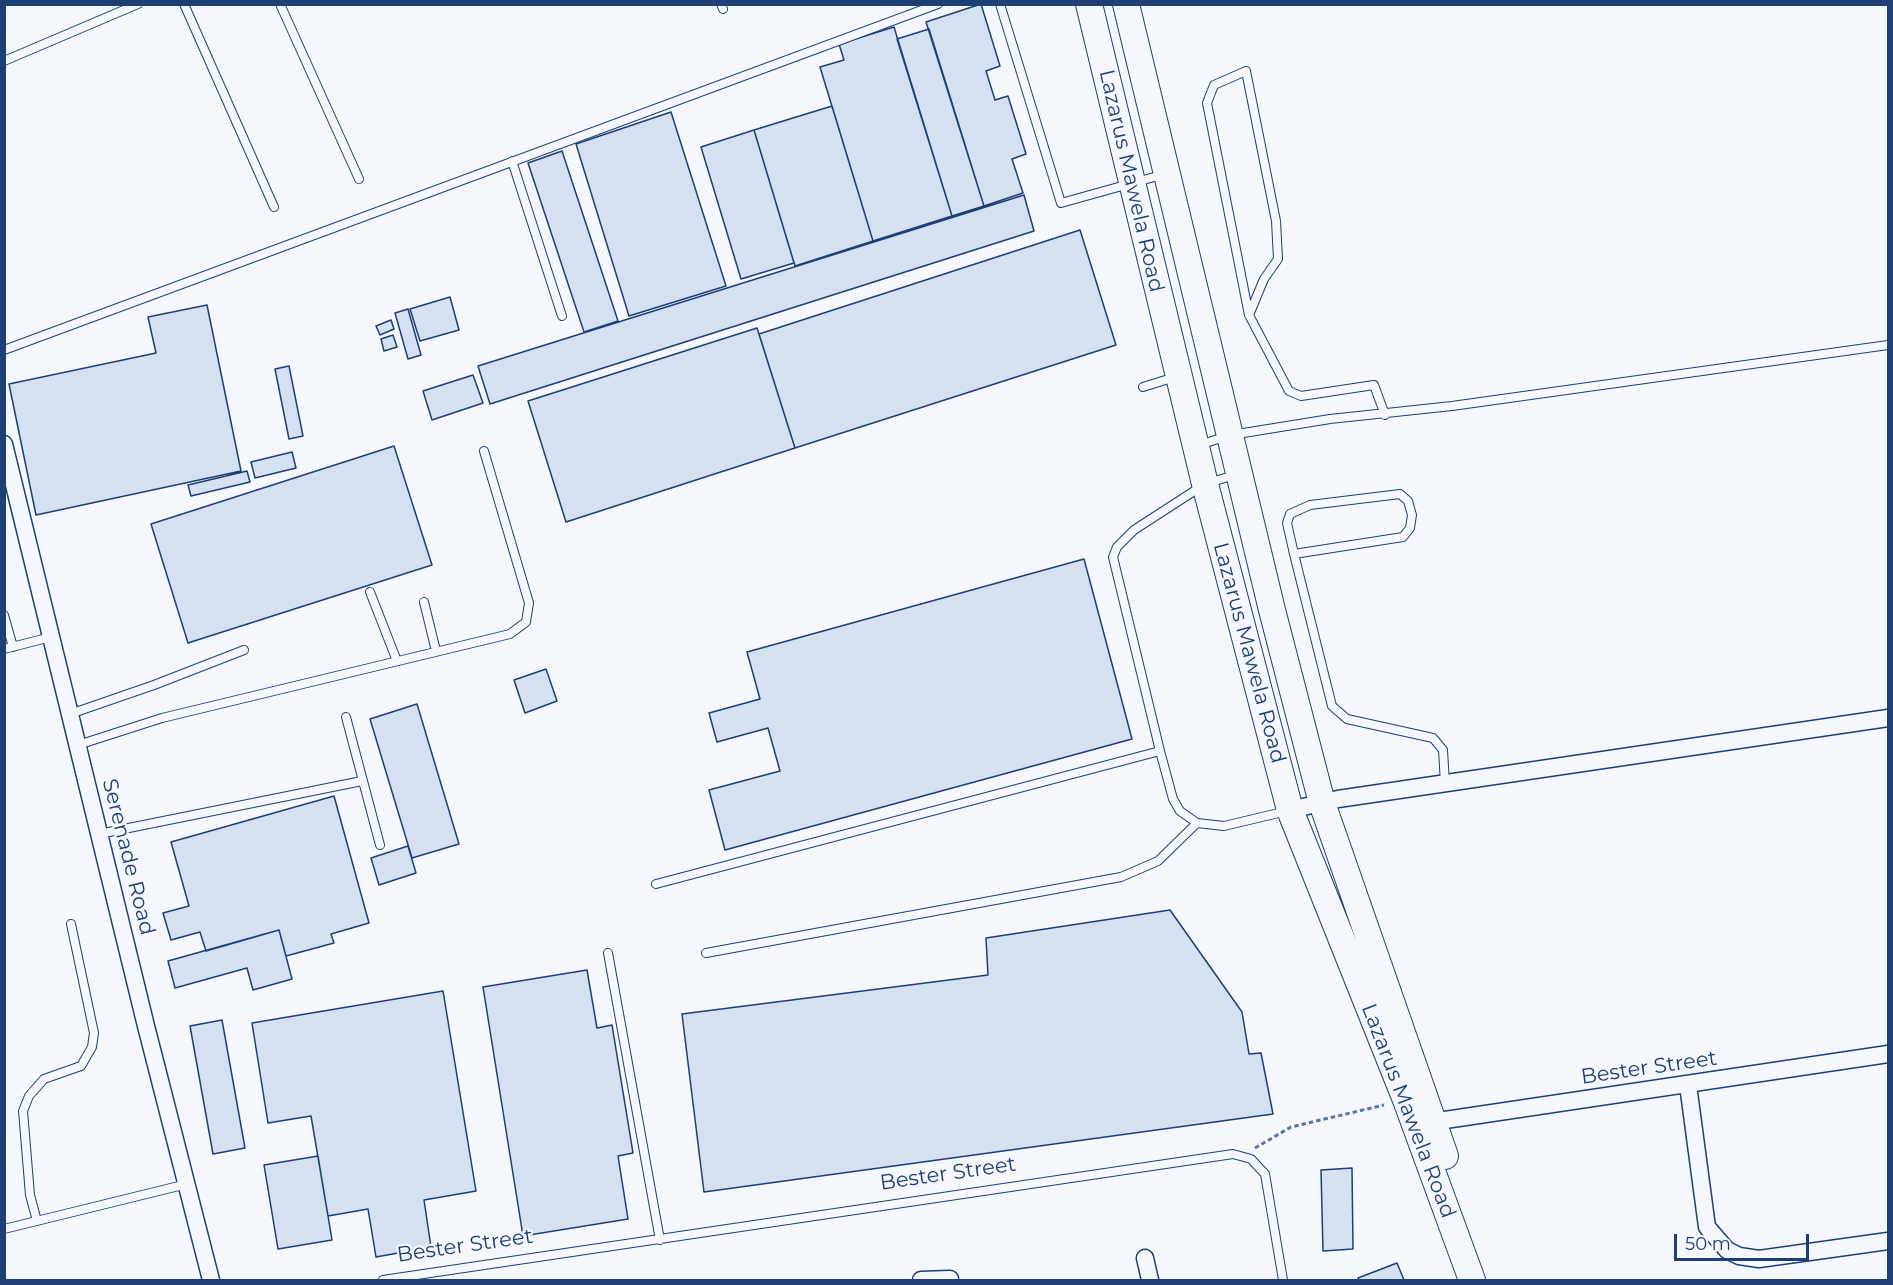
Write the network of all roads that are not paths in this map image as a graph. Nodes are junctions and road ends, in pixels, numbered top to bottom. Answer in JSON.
{"nodes":[{"id":1,"x":138,"y":4,"type":"edge"},
{"id":2,"x":184,"y":4,"type":"edge"},
{"id":3,"x":280,"y":4,"type":"edge"},
{"id":4,"x":938,"y":4,"type":"edge"},
{"id":5,"x":1000,"y":4,"type":"edge"},
{"id":6,"x":1089,"y":4,"type":"edge"},
{"id":7,"x":1126,"y":4,"type":"edge"},
{"id":8,"x":4,"y":61,"type":"edge"},
{"id":9,"x":512,"y":161,"type":"junction"},
{"id":10,"x":1168,"y":173,"type":"junction"},
{"id":11,"x":359,"y":179,"type":"dead end"},
{"id":12,"x":1132,"y":182,"type":"junction"},
{"id":13,"x":274,"y":207,"type":"dead end"},
{"id":14,"x":1250,"y":315,"type":"junction"},
{"id":15,"x":562,"y":316,"type":"dead end"},
{"id":16,"x":1888,"y":345,"type":"edge"},
{"id":17,"x":4,"y":350,"type":"edge"},
{"id":18,"x":1178,"y":376,"type":"junction"},
{"id":19,"x":1143,"y":387,"type":"dead end"},
{"id":20,"x":1385,"y":415,"type":"junction"},
{"id":21,"x":1231,"y":435,"type":"junction"},
{"id":22,"x":4,"y":444,"type":"edge"},
{"id":23,"x":1196,"y":446,"type":"junction"},
{"id":24,"x":484,"y":451,"type":"dead end"},
{"id":25,"x":1240,"y":474,"type":"junction"},
{"id":26,"x":1205,"y":484,"type":"junction"},
{"id":27,"x":1294,"y":554,"type":"junction"},
{"id":28,"x":370,"y":592,"type":"dead end"},
{"id":29,"x":424,"y":602,"type":"dead end"},
{"id":30,"x":4,"y":615,"type":"edge"},
{"id":31,"x":51,"y":637,"type":"junction"},
{"id":32,"x":9,"y":648,"type":"edge"},
{"id":33,"x":244,"y":650,"type":"dead end"},
{"id":34,"x":436,"y":651,"type":"junction"},
{"id":35,"x":397,"y":661,"type":"junction"},
{"id":36,"x":70,"y":714,"type":"junction"},
{"id":37,"x":346,"y":717,"type":"dead end"},
{"id":38,"x":1888,"y":718,"type":"edge"},
{"id":39,"x":78,"y":745,"type":"junction"},
{"id":40,"x":1160,"y":751,"type":"junction"},
{"id":41,"x":362,"y":781,"type":"junction"},
{"id":42,"x":1445,"y":784,"type":"junction"},
{"id":43,"x":1322,"y":803,"type":"junction"},
{"id":44,"x":1290,"y":810,"type":"junction"},
{"id":45,"x":1197,"y":823,"type":"junction"},
{"id":46,"x":99,"y":834,"type":"junction"},
{"id":47,"x":380,"y":845,"type":"dead end"},
{"id":48,"x":656,"y":884,"type":"dead end"},
{"id":49,"x":71,"y":924,"type":"dead end"},
{"id":50,"x":608,"y":953,"type":"dead end"},
{"id":51,"x":706,"y":953,"type":"dead end"},
{"id":52,"x":1888,"y":1054,"type":"edge"},
{"id":53,"x":1688,"y":1085,"type":"junction"},
{"id":54,"x":1424,"y":1123,"type":"junction"},
{"id":55,"x":186,"y":1184,"type":"junction"},
{"id":56,"x":37,"y":1221,"type":"junction"},
{"id":57,"x":4,"y":1229,"type":"edge"},
{"id":58,"x":660,"y":1240,"type":"junction"},
{"id":59,"x":1888,"y":1241,"type":"edge"},
{"id":60,"x":1146,"y":1258,"type":"dead end"},
{"id":61,"x":950,"y":1279,"type":"dead end"},
{"id":62,"x":211,"y":1281,"type":"edge"},
{"id":63,"x":383,"y":1281,"type":"edge"},
{"id":64,"x":921,"y":1281,"type":"edge"},
{"id":65,"x":1150,"y":1281,"type":"edge"},
{"id":66,"x":1283,"y":1281,"type":"edge"},
{"id":67,"x":1472,"y":1281,"type":"edge"},
{"id":68,"x":1488,"y":1281,"type":"edge"}],
"edges":[{"from":1,"to":8,"type":"lane"},
{"from":2,"to":13,"type":"lane"},
{"from":3,"to":11,"type":"lane"},
{"from":4,"to":9,"type":"lane"},
{"from":5,"to":12,"type":"lane"},
{"from":6,"to":12,"type":"main road","name":"Lazarus Mawela Road"},
{"from":7,"to":10,"type":"main road","name":"Lazarus Mawela Road"},
{"from":9,"to":15,"type":"lane"},
{"from":9,"to":17,"type":"lane"},
{"from":10,"to":12,"type":"lane"},
{"from":10,"to":21,"type":"main road","name":"Lazarus Mawela Road"},
{"from":12,"to":18,"type":"main road","name":"Lazarus Mawela Road"},
{"from":14,"to":14,"type":"lane"},
{"from":14,"to":20,"type":"lane"},
{"from":16,"to":20,"type":"lane"},
{"from":18,"to":19,"type":"lane"},
{"from":18,"to":23,"type":"main road","name":"Lazarus Mawela Road"},
{"from":20,"to":21,"type":"lane"},
{"from":21,"to":23,"type":"lane"},
{"from":21,"to":25,"type":"main road","name":"Lazarus Mawela Road"},
{"from":22,"to":31,"type":"street","name":"Serenade Road"},
{"from":23,"to":26,"type":"main road","name":"Lazarus Mawela Road"},
{"from":24,"to":34,"type":"lane"},
{"from":25,"to":26,"type":"lane"},
{"from":25,"to":43,"type":"main road","name":"Lazarus Mawela Road"},
{"from":26,"to":40,"type":"lane"},
{"from":26,"to":44,"type":"main road","name":"Lazarus Mawela Road"},
{"from":27,"to":27,"type":"lane"},
{"from":27,"to":42,"type":"lane"},
{"from":28,"to":35,"type":"lane"},
{"from":29,"to":34,"type":"lane"},
{"from":30,"to":32,"type":"lane"},
{"from":31,"to":32,"type":"lane"},
{"from":31,"to":36,"type":"street","name":"Serenade Road"},
{"from":33,"to":36,"type":"lane"},
{"from":34,"to":35,"type":"lane"},
{"from":35,"to":39,"type":"lane"},
{"from":36,"to":39,"type":"street","name":"Serenade Road"},
{"from":37,"to":41,"type":"lane"},
{"from":38,"to":42,"type":"street"},
{"from":39,"to":46,"type":"street","name":"Serenade Road"},
{"from":40,"to":45,"type":"lane"},
{"from":40,"to":48,"type":"lane"},
{"from":41,"to":46,"type":"lane"},
{"from":41,"to":47,"type":"lane"},
{"from":42,"to":43,"type":"street"},
{"from":43,"to":44,"type":"street"},
{"from":43,"to":54,"type":"main road","name":"Lazarus Mawela Road"},
{"from":44,"to":45,"type":"lane"},
{"from":44,"to":54,"type":"main road","name":"Lazarus Mawela Road"},
{"from":45,"to":51,"type":"lane"},
{"from":46,"to":55,"type":"street","name":"Serenade Road"},
{"from":49,"to":56,"type":"lane"},
{"from":50,"to":58,"type":"lane"},
{"from":52,"to":53,"type":"street","name":"Bester Street"},
{"from":53,"to":54,"type":"street","name":"Bester Street"},
{"from":53,"to":59,"type":"street"},
{"from":54,"to":67,"type":"main road","name":"Lazarus Mawela Road"},
{"from":54,"to":68,"type":"main road","name":"Lazarus Mawela Road"},
{"from":55,"to":56,"type":"lane"},
{"from":55,"to":62,"type":"street","name":"Serenade Road"},
{"from":56,"to":57,"type":"lane"},
{"from":58,"to":63,"type":"lane","name":"Bester Street"},
{"from":58,"to":66,"type":"lane","name":"Bester Street"},
{"from":60,"to":65,"type":"street"},
{"from":61,"to":64,"type":"street"}]}
